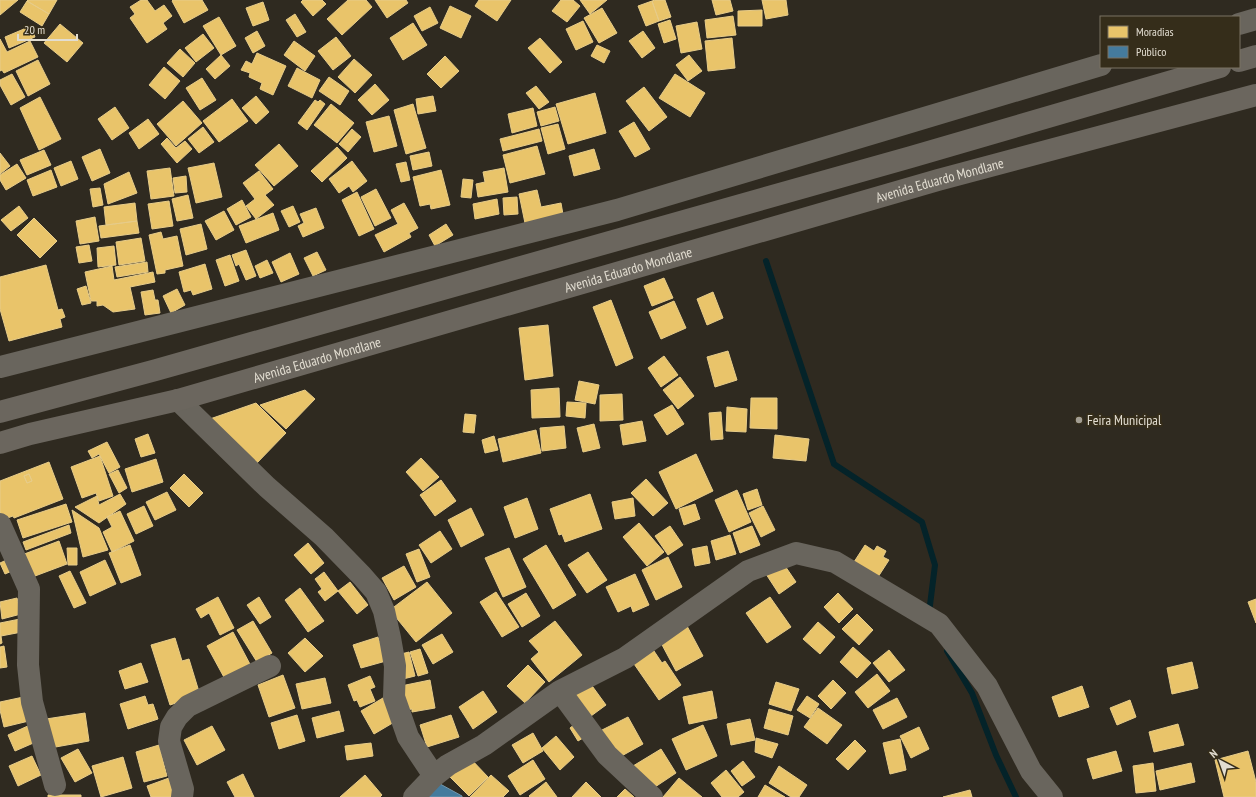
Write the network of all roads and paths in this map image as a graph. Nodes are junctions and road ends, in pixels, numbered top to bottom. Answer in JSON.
{"nodes":[{"id":1,"x":1256,"y":19,"type":"edge"},
{"id":2,"x":1240,"y":24,"type":"edge"},
{"id":3,"x":1256,"y":56,"type":"edge"},
{"id":4,"x":1240,"y":61,"type":"edge"},
{"id":5,"x":1100,"y":65,"type":"edge"},
{"id":6,"x":1217,"y":68,"type":"edge"},
{"id":7,"x":1256,"y":95,"type":"edge"},
{"id":8,"x":0,"y":367,"type":"edge"},
{"id":9,"x":178,"y":400,"type":"junction"},
{"id":10,"x":0,"y":412,"type":"edge"},
{"id":11,"x":0,"y":443,"type":"edge"},
{"id":12,"x":0,"y":524,"type":"edge"},
{"id":13,"x":270,"y":666,"type":"dead end"},
{"id":14,"x":560,"y":691,"type":"junction"},
{"id":15,"x":434,"y":776,"type":"junction"},
{"id":16,"x":55,"y":785,"type":"dead end"},
{"id":17,"x":182,"y":797,"type":"edge"},
{"id":18,"x":414,"y":797,"type":"edge"},
{"id":19,"x":652,"y":797,"type":"edge"},
{"id":20,"x":1052,"y":797,"type":"edge"}],
"edges":[{"from":1,"to":2,"type":"street"},
{"from":3,"to":4,"type":"main road"},
{"from":5,"to":8,"type":"street"},
{"from":6,"to":10,"type":"main road"},
{"from":7,"to":9,"type":"main road","name":"Avenida Eduardo Mondlane"},
{"from":9,"to":11,"type":"main road","name":"Avenida Eduardo Mondlane"},
{"from":9,"to":15,"type":"street"},
{"from":12,"to":16,"type":"street"},
{"from":13,"to":17,"type":"street"},
{"from":14,"to":15,"type":"street"},
{"from":14,"to":19,"type":"street"},
{"from":14,"to":20,"type":"street"},
{"from":15,"to":18,"type":"street"}]}
